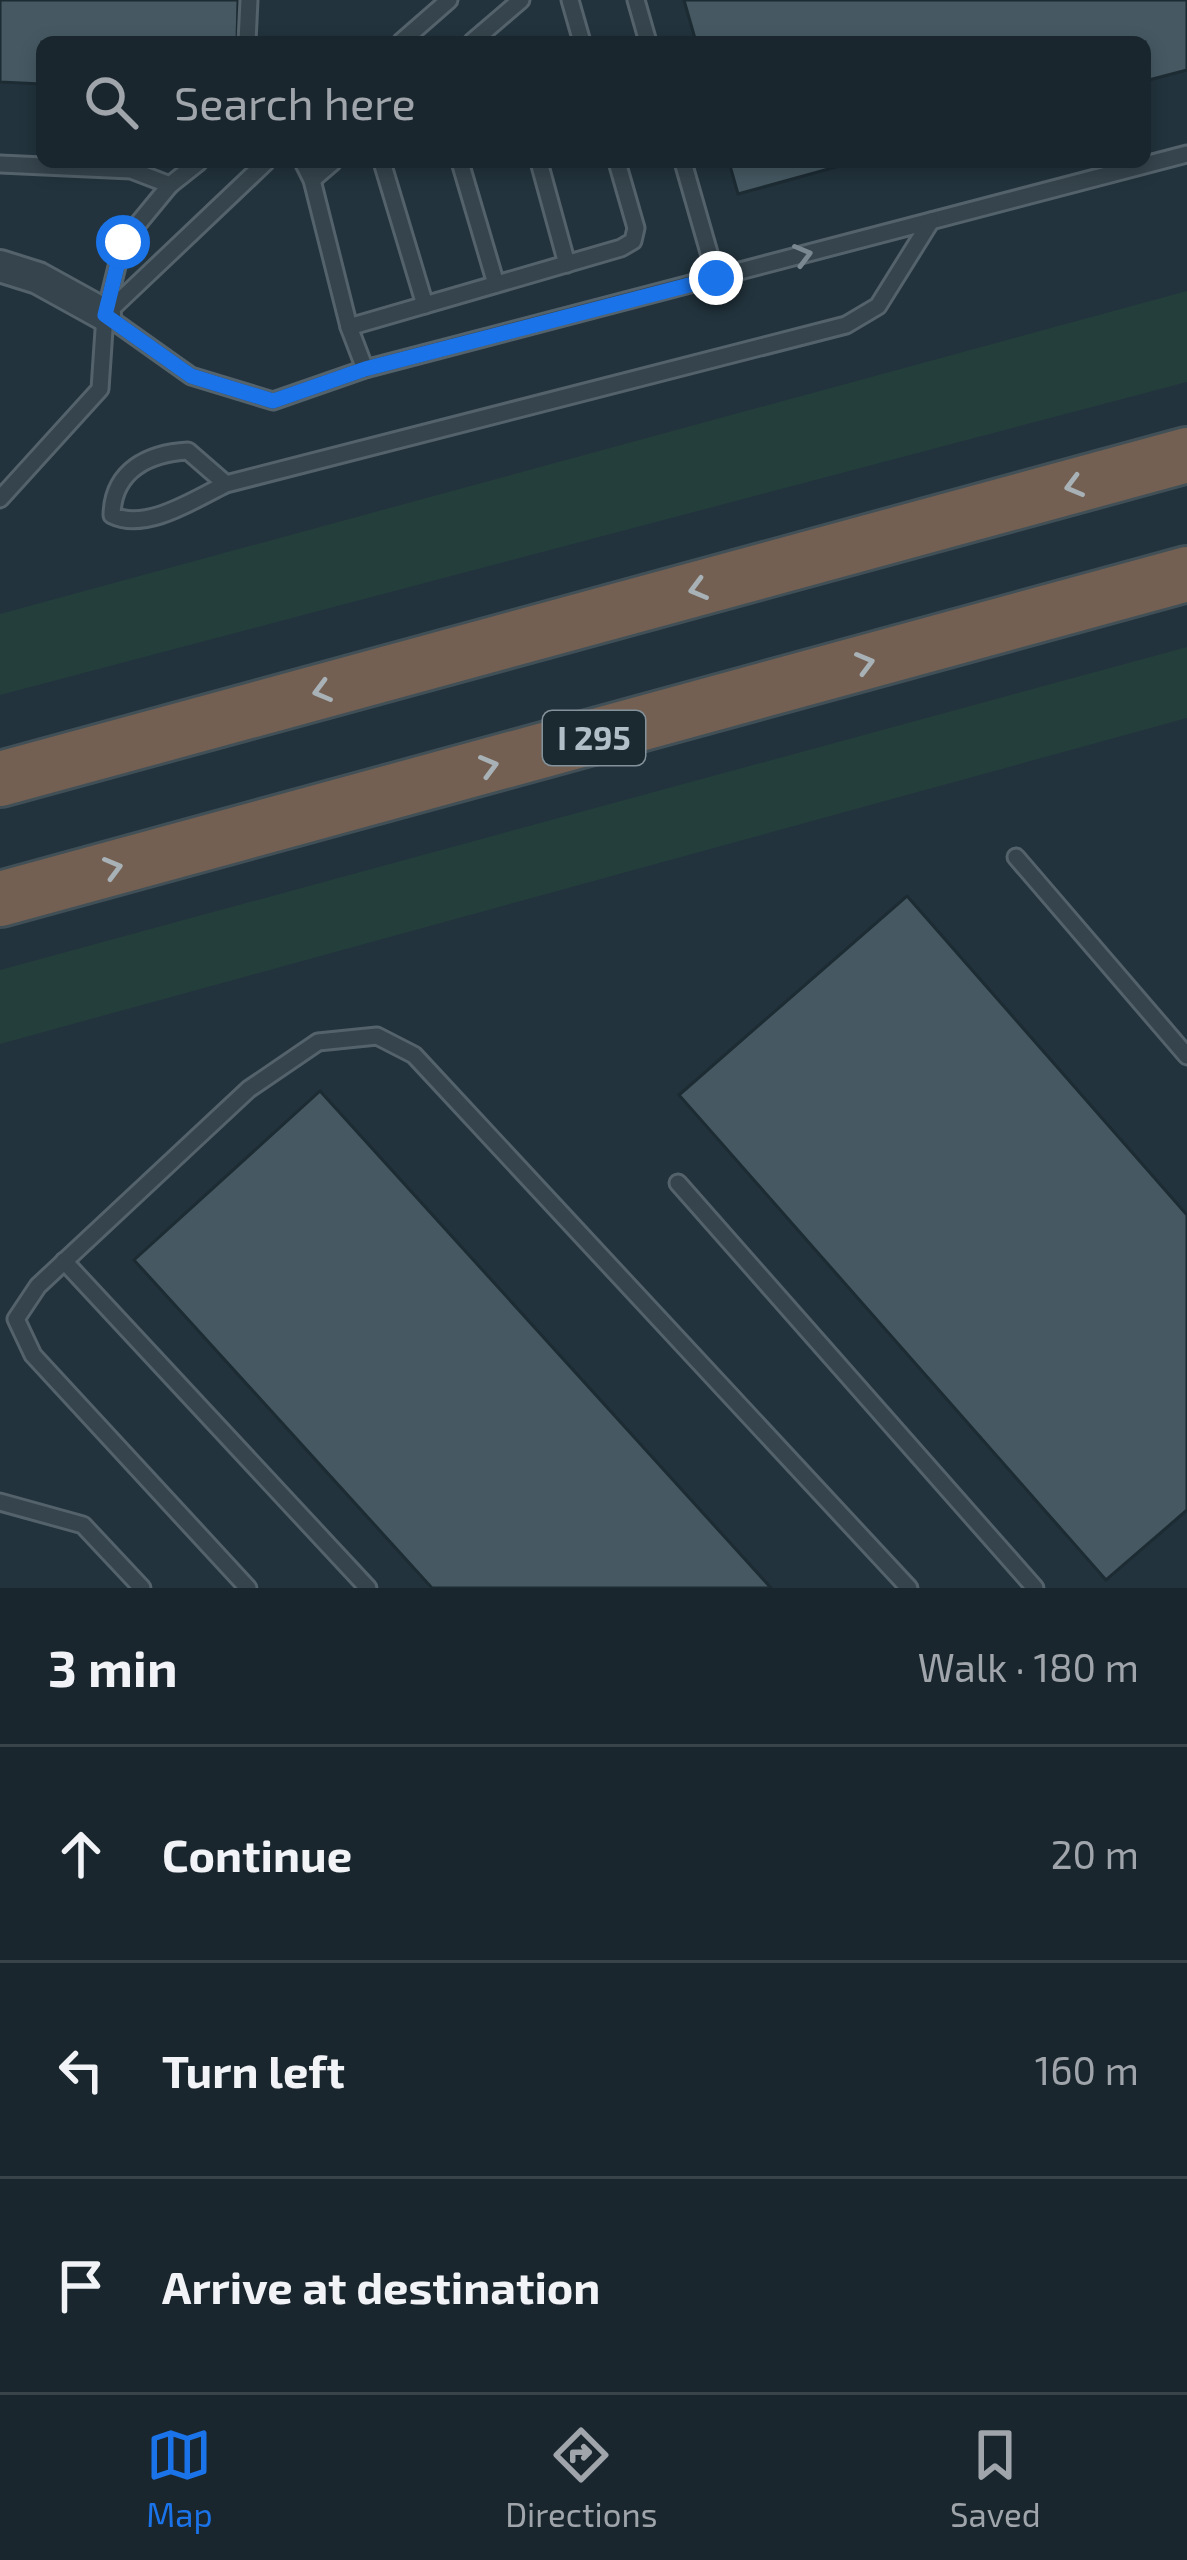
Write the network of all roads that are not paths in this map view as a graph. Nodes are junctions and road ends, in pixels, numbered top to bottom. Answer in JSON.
{"nodes":[{"id":1,"x":249,"y":0,"type":"edge"},
{"id":2,"x":448,"y":0,"type":"edge"},
{"id":3,"x":521,"y":0,"type":"edge"},
{"id":4,"x":570,"y":0,"type":"edge"},
{"id":5,"x":636,"y":0,"type":"edge"},
{"id":6,"x":498,"y":20,"type":"junction"},
{"id":7,"x":247,"y":36,"type":"edge"},
{"id":8,"x":408,"y":36,"type":"edge"},
{"id":9,"x":479,"y":36,"type":"edge"},
{"id":10,"x":502,"y":36,"type":"edge"},
{"id":11,"x":580,"y":36,"type":"edge"},
{"id":12,"x":646,"y":36,"type":"edge"},
{"id":13,"x":1187,"y":154,"type":"edge"},
{"id":14,"x":1151,"y":163,"type":"edge"},
{"id":15,"x":0,"y":164,"type":"edge"},
{"id":16,"x":36,"y":166,"type":"edge"},
{"id":17,"x":87,"y":168,"type":"edge"},
{"id":18,"x":191,"y":168,"type":"edge"},
{"id":19,"x":260,"y":168,"type":"edge"},
{"id":20,"x":306,"y":168,"type":"edge"},
{"id":21,"x":326,"y":168,"type":"edge"},
{"id":22,"x":384,"y":168,"type":"edge"},
{"id":23,"x":462,"y":168,"type":"edge"},
{"id":24,"x":540,"y":168,"type":"edge"},
{"id":25,"x":619,"y":168,"type":"edge"},
{"id":26,"x":685,"y":168,"type":"edge"},
{"id":27,"x":1134,"y":168,"type":"edge"},
{"id":28,"x":312,"y":180,"type":"junction"},
{"id":29,"x":170,"y":185,"type":"junction"},
{"id":30,"x":931,"y":221,"type":"junction"},
{"id":31,"x":567,"y":264,"type":"junction"},
{"id":32,"x":0,"y":266,"type":"edge"},
{"id":33,"x":716,"y":278,"type":"junction"},
{"id":34,"x":496,"y":284,"type":"junction"},
{"id":35,"x":425,"y":305,"type":"junction"},
{"id":36,"x":105,"y":315,"type":"junction"},
{"id":37,"x":349,"y":327,"type":"junction"},
{"id":38,"x":365,"y":369,"type":"junction"},
{"id":39,"x":1187,"y":455,"type":"edge"},
{"id":40,"x":226,"y":484,"type":"junction"},
{"id":41,"x":0,"y":499,"type":"edge"},
{"id":42,"x":1187,"y":574,"type":"edge"},
{"id":43,"x":0,"y":779,"type":"edge"},
{"id":44,"x":1016,"y":857,"type":"dead end"},
{"id":45,"x":0,"y":899,"type":"edge"},
{"id":46,"x":1187,"y":1056,"type":"edge"},
{"id":47,"x":678,"y":1183,"type":"dead end"},
{"id":48,"x":64,"y":1261,"type":"junction"},
{"id":49,"x":0,"y":1502,"type":"edge"},
{"id":50,"x":142,"y":1588,"type":"edge"},
{"id":51,"x":248,"y":1588,"type":"edge"},
{"id":52,"x":368,"y":1588,"type":"edge"},
{"id":53,"x":909,"y":1588,"type":"edge"},
{"id":54,"x":1035,"y":1588,"type":"edge"}],
"edges":[{"from":1,"to":7,"type":"lane"},
{"from":2,"to":8,"type":"lane"},
{"from":3,"to":6,"type":"lane"},
{"from":4,"to":11,"type":"lane"},
{"from":5,"to":12,"type":"lane"},
{"from":6,"to":9,"type":"lane"},
{"from":6,"to":10,"type":"lane"},
{"from":13,"to":14,"type":"lane"},
{"from":15,"to":16,"type":"lane"},
{"from":17,"to":29,"type":"lane"},
{"from":18,"to":29,"type":"lane"},
{"from":19,"to":36,"type":"lane"},
{"from":20,"to":28,"type":"lane"},
{"from":21,"to":28,"type":"lane"},
{"from":22,"to":35,"type":"lane"},
{"from":23,"to":34,"type":"lane"},
{"from":24,"to":31,"type":"lane"},
{"from":25,"to":31,"type":"lane"},
{"from":26,"to":33,"type":"lane"},
{"from":27,"to":30,"type":"lane"},
{"from":28,"to":37,"type":"lane"},
{"from":29,"to":36,"type":"lane"},
{"from":33,"to":30,"type":"lane","one_way":true},
{"from":30,"to":40,"type":"lane"},
{"from":31,"to":34,"type":"lane"},
{"from":32,"to":36,"type":"street"},
{"from":33,"to":38,"type":"lane"},
{"from":34,"to":35,"type":"lane"},
{"from":35,"to":37,"type":"lane"},
{"from":36,"to":38,"type":"lane"},
{"from":36,"to":41,"type":"lane"},
{"from":37,"to":38,"type":"lane"},
{"from":39,"to":43,"type":"highway","one_way":true},
{"from":40,"to":40,"type":"lane"},
{"from":45,"to":42,"type":"highway","number":"I 295","one_way":true},
{"from":44,"to":46,"type":"lane"},
{"from":47,"to":54,"type":"lane"},
{"from":48,"to":51,"type":"lane"},
{"from":48,"to":52,"type":"lane"},
{"from":48,"to":53,"type":"lane"},
{"from":49,"to":50,"type":"lane"}]}
